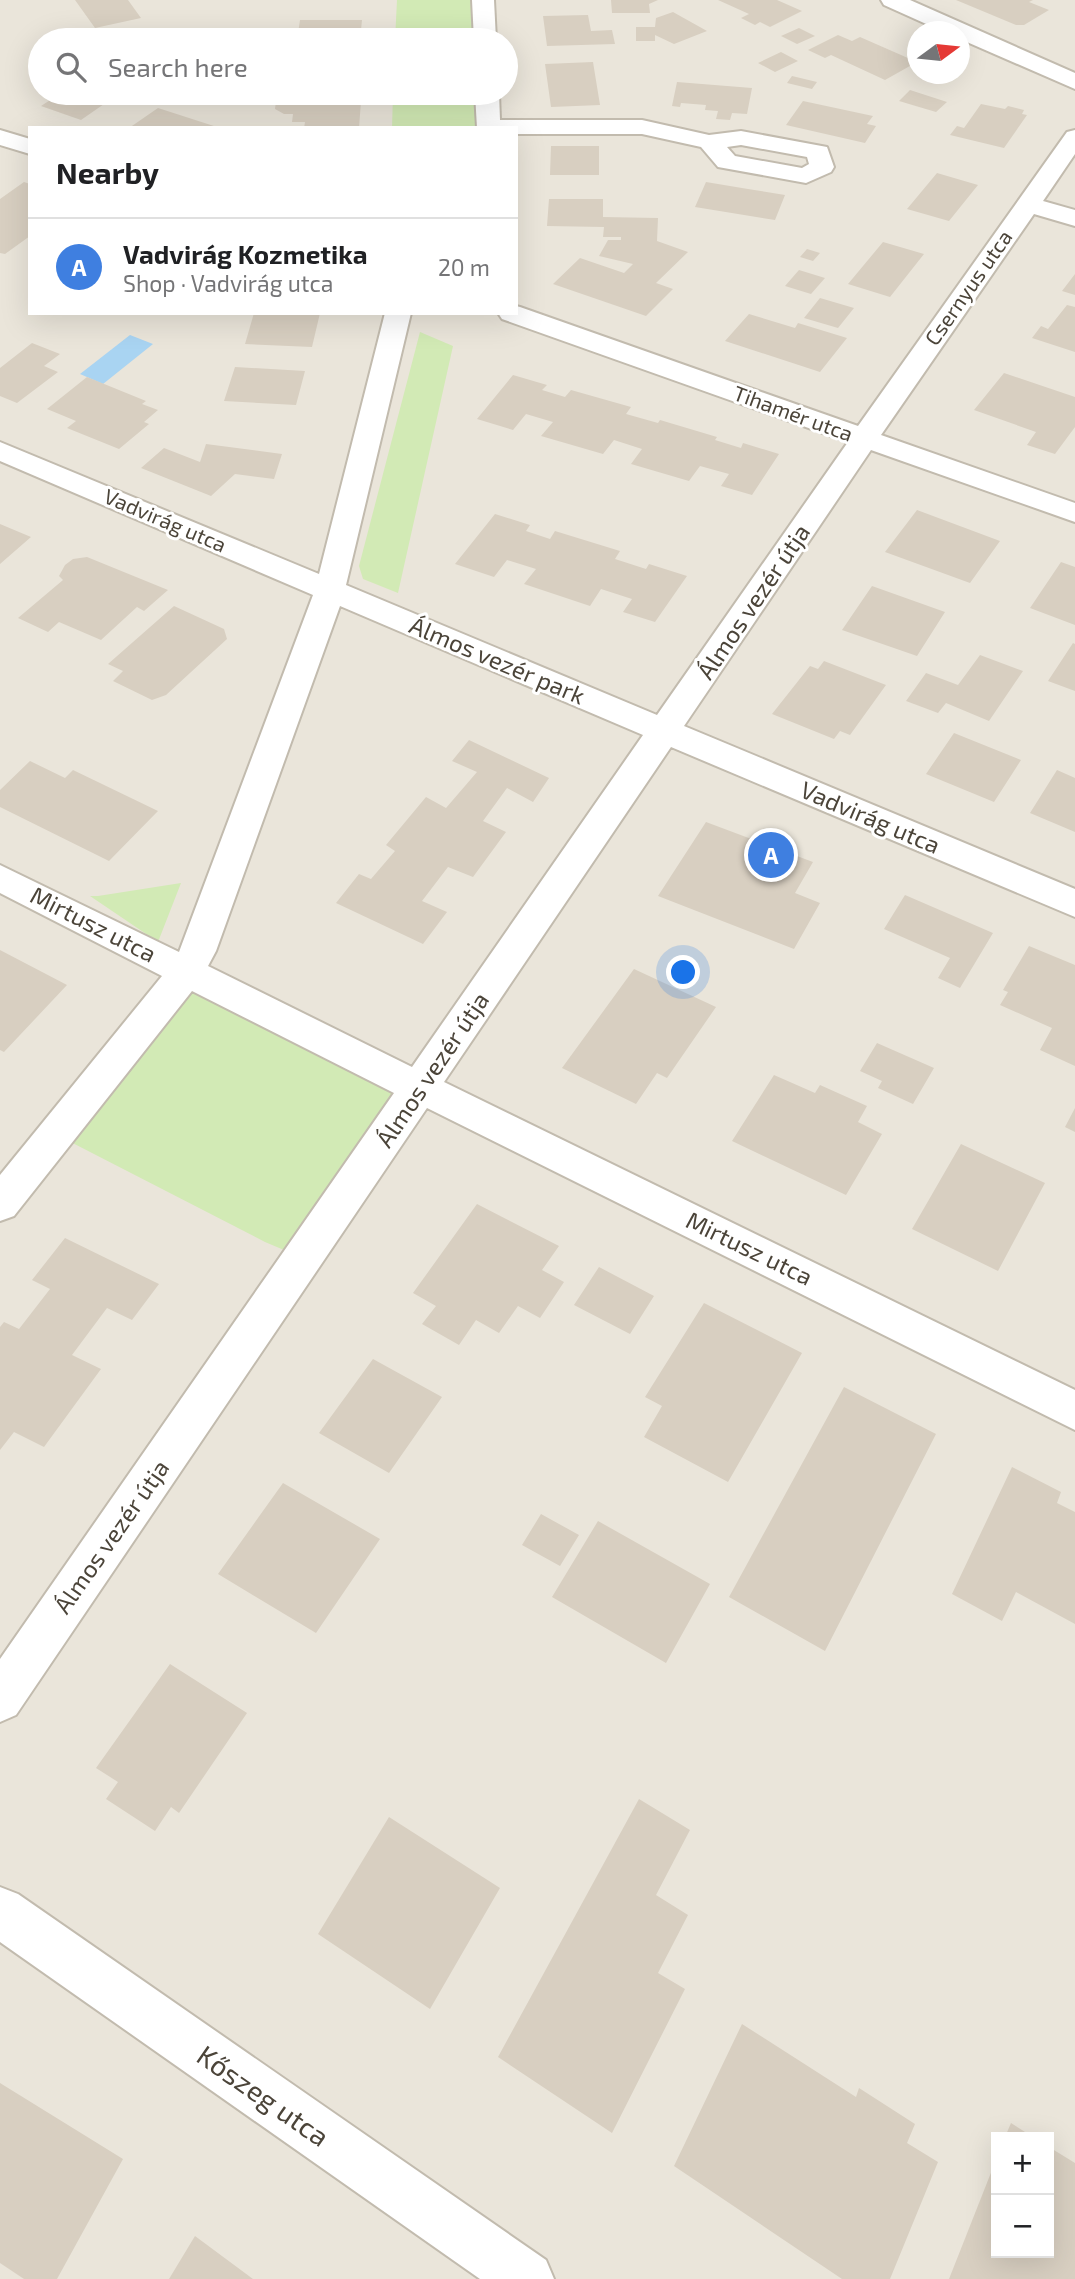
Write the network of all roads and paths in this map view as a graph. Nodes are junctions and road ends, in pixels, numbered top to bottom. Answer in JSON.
{"nodes":[{"id":1,"x":482,"y":0,"type":"edge"},
{"id":2,"x":892,"y":0,"type":"edge"},
{"id":3,"x":484,"y":28,"type":"edge"},
{"id":4,"x":1075,"y":82,"type":"edge"},
{"id":5,"x":488,"y":105,"type":"edge"},
{"id":6,"x":489,"y":126,"type":"edge"},
{"id":7,"x":518,"y":127,"type":"edge"},
{"id":8,"x":0,"y":137,"type":"edge"},
{"id":9,"x":1075,"y":137,"type":"edge"},
{"id":10,"x":709,"y":142,"type":"dead end"},
{"id":11,"x":28,"y":146,"type":"edge"},
{"id":12,"x":1028,"y":204,"type":"junction"},
{"id":13,"x":1075,"y":218,"type":"edge"},
{"id":14,"x":398,"y":315,"type":"edge"},
{"id":15,"x":517,"y":315,"type":"edge"},
{"id":16,"x":864,"y":439,"type":"junction"},
{"id":17,"x":0,"y":451,"type":"edge"},
{"id":18,"x":1075,"y":513,"type":"edge"},
{"id":19,"x":330,"y":590,"type":"junction"},
{"id":20,"x":664,"y":732,"type":"junction"},
{"id":21,"x":0,"y":878,"type":"edge"},
{"id":22,"x":1075,"y":904,"type":"edge"},
{"id":23,"x":186,"y":972,"type":"junction"},
{"id":24,"x":421,"y":1088,"type":"junction"},
{"id":25,"x":0,"y":1204,"type":"edge"},
{"id":26,"x":1075,"y":1411,"type":"edge"},
{"id":27,"x":0,"y":1699,"type":"edge"},
{"id":28,"x":0,"y":1912,"type":"edge"},
{"id":29,"x":527,"y":2279,"type":"edge"}],
"edges":[{"from":1,"to":3,"type":"street"},
{"from":2,"to":4,"type":"street"},
{"from":5,"to":6,"type":"street"},
{"from":7,"to":10,"type":"street"},
{"from":8,"to":11,"type":"street"},
{"from":9,"to":12,"type":"street","name":"Csernyus utca"},
{"from":12,"to":13,"type":"street"},
{"from":12,"to":16,"type":"street","name":"Csernyus utca"},
{"from":14,"to":19,"type":"street"},
{"from":15,"to":16,"type":"street","name":"Tihamér utca"},
{"from":16,"to":18,"type":"street","name":"Tihamér utca"},
{"from":16,"to":20,"type":"street","name":"Álmos vezér útja"},
{"from":17,"to":19,"type":"street","name":"Vadvirág utca"},
{"from":19,"to":20,"type":"street","name":"Álmos vezér park"},
{"from":19,"to":23,"type":"street"},
{"from":20,"to":22,"type":"street","name":"Vadvirág utca"},
{"from":20,"to":24,"type":"street","name":"Álmos vezér útja"},
{"from":21,"to":23,"type":"street","name":"Mirtusz utca"},
{"from":23,"to":24,"type":"street"},
{"from":23,"to":25,"type":"street"},
{"from":24,"to":26,"type":"street","name":"Mirtusz utca"},
{"from":24,"to":27,"type":"street","name":"Álmos vezér útja"},
{"from":28,"to":29,"type":"street","name":"Kőszeg utca"}]}
